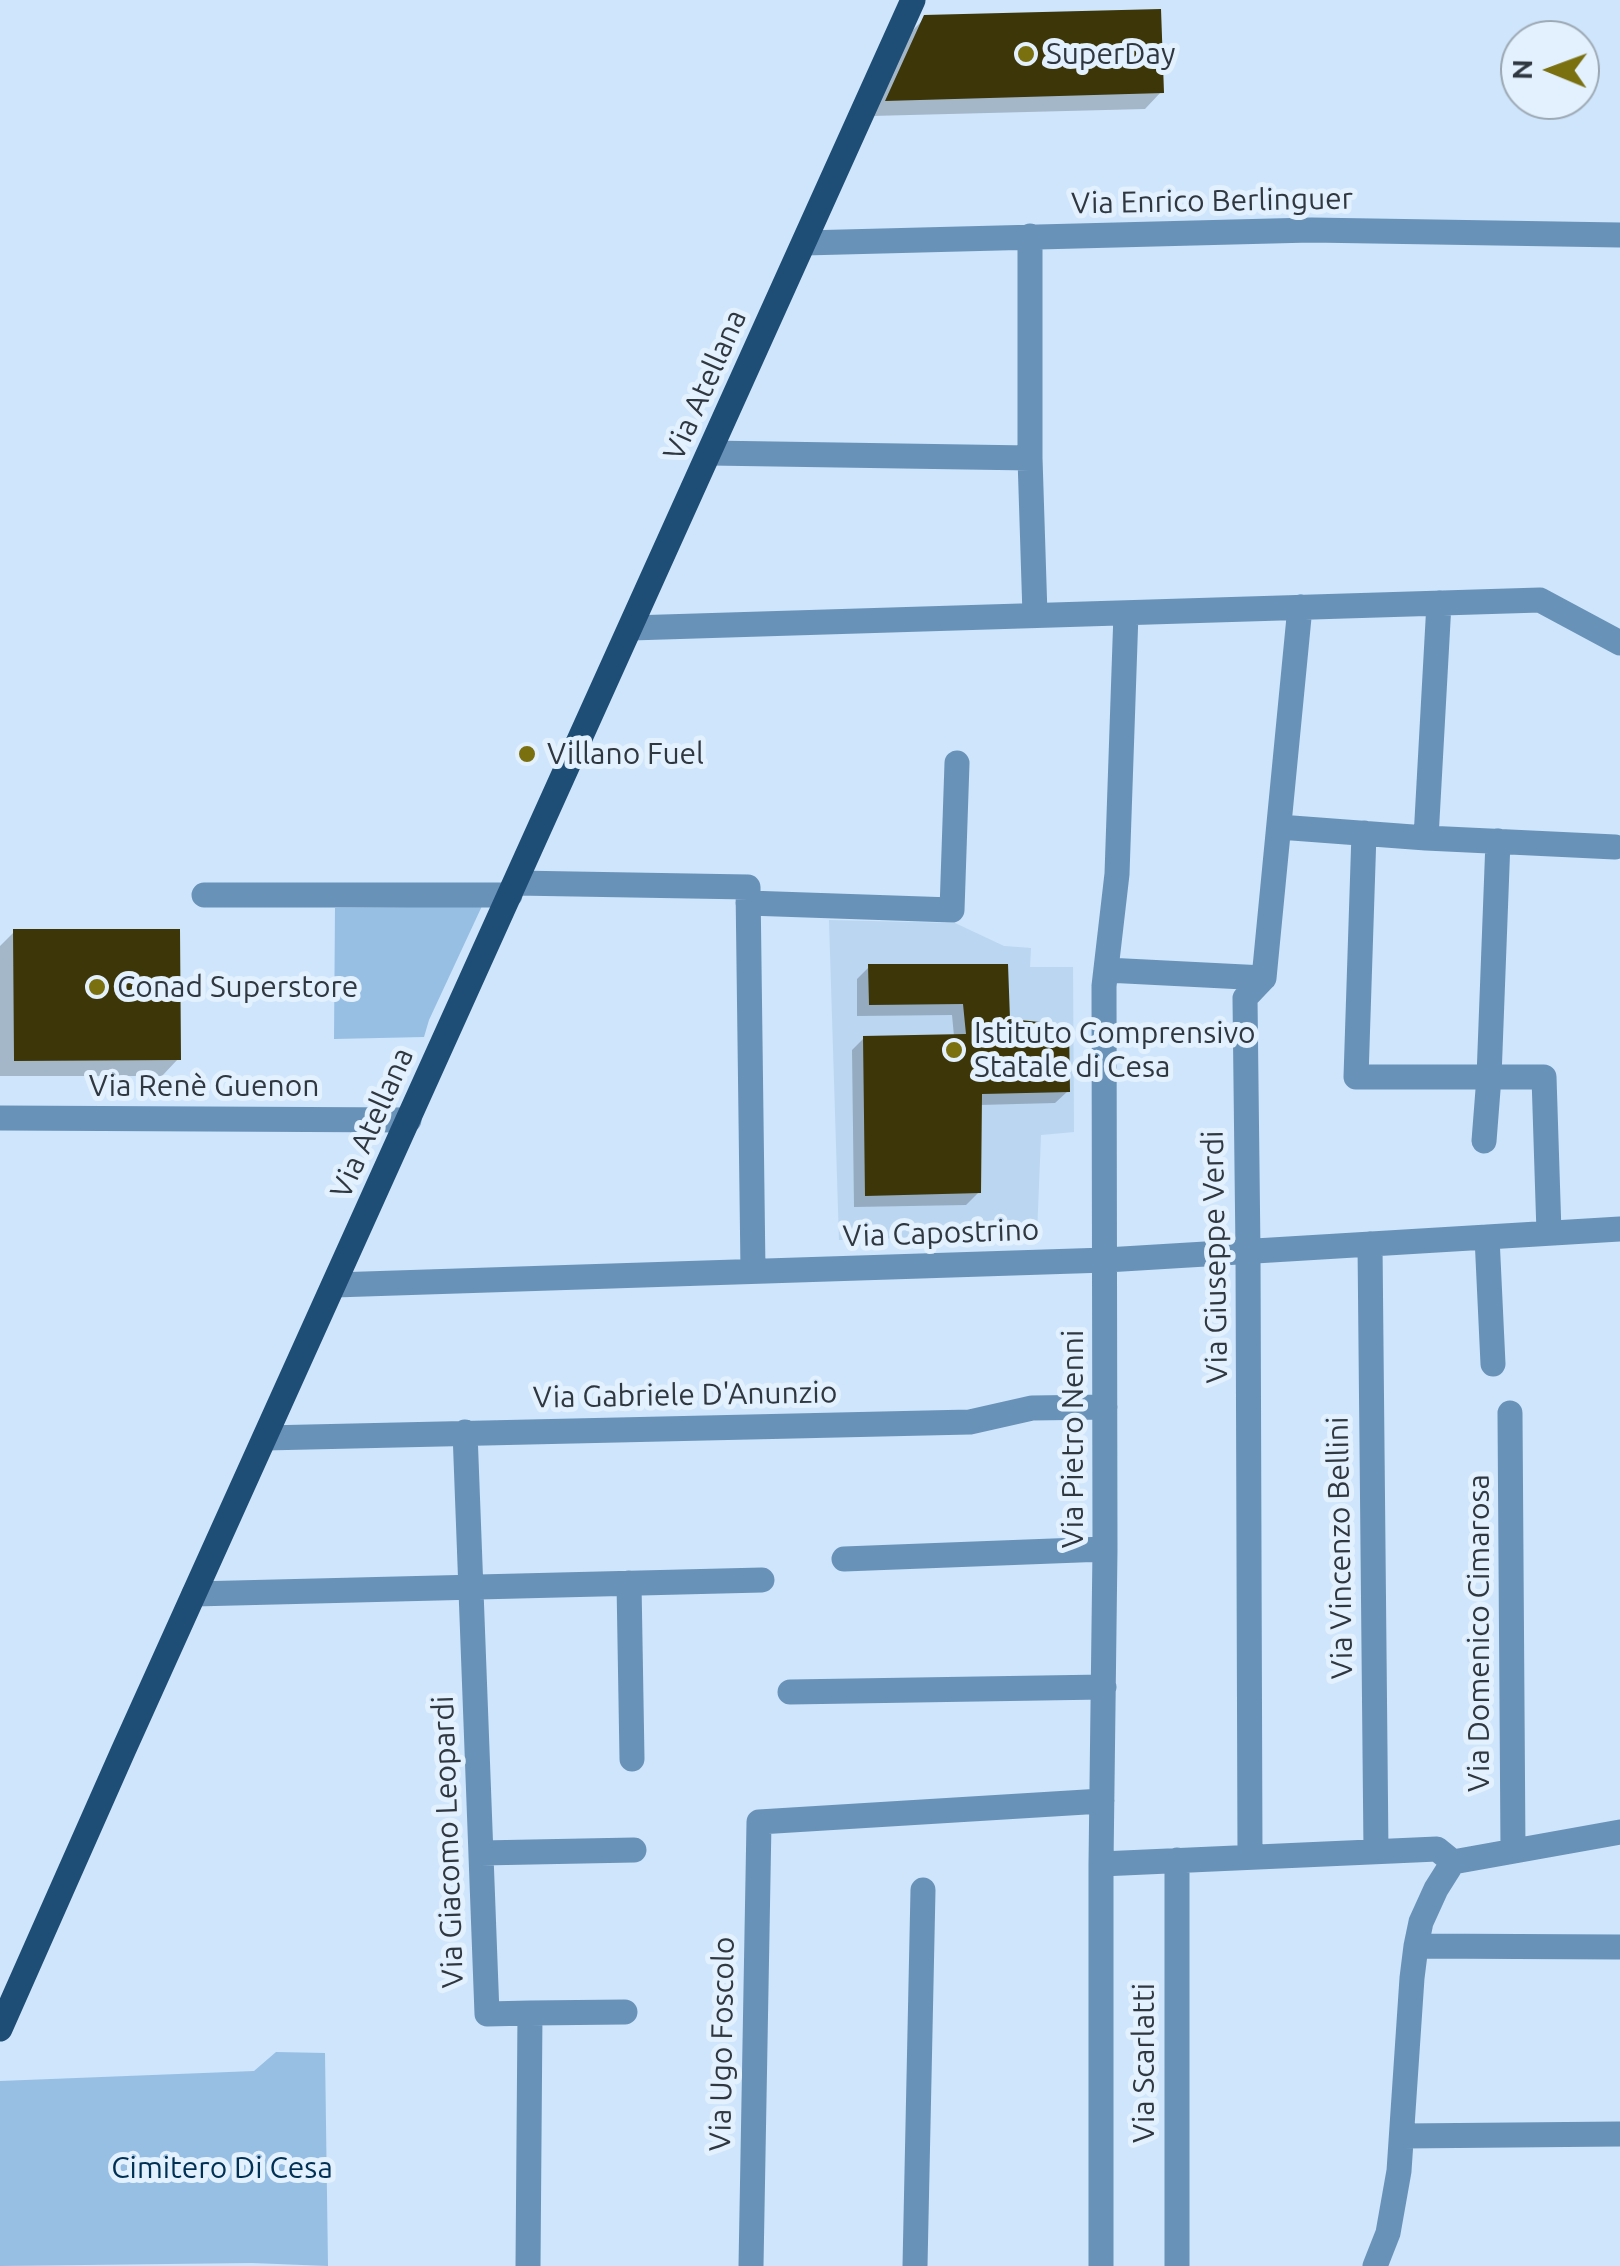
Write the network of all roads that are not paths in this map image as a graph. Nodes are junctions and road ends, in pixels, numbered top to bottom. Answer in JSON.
{"nodes":[{"id":1,"x":914,"y":0,"type":"edge"},
{"id":2,"x":1620,"y":235,"type":"edge"},
{"id":3,"x":1030,"y":236,"type":"junction"},
{"id":4,"x":804,"y":243,"type":"junction"},
{"id":5,"x":710,"y":453,"type":"junction"},
{"id":6,"x":1030,"y":458,"type":"junction"},
{"id":7,"x":1439,"y":603,"type":"junction"},
{"id":8,"x":1300,"y":607,"type":"junction"},
{"id":9,"x":1126,"y":612,"type":"junction"},
{"id":10,"x":1035,"y":615,"type":"junction"},
{"id":11,"x":631,"y":628,"type":"junction"},
{"id":12,"x":1620,"y":643,"type":"edge"},
{"id":13,"x":958,"y":763,"type":"dead end"},
{"id":14,"x":1279,"y":827,"type":"junction"},
{"id":15,"x":1364,"y":833,"type":"junction"},
{"id":16,"x":1426,"y":838,"type":"junction"},
{"id":17,"x":1498,"y":841,"type":"junction"},
{"id":18,"x":1615,"y":848,"type":"dead end"},
{"id":19,"x":513,"y":889,"type":"junction"},
{"id":20,"x":204,"y":894,"type":"dead end"},
{"id":21,"x":748,"y":902,"type":"junction"},
{"id":22,"x":1106,"y":970,"type":"junction"},
{"id":23,"x":1264,"y":978,"type":"junction"},
{"id":24,"x":1490,"y":1077,"type":"junction"},
{"id":25,"x":0,"y":1118,"type":"edge"},
{"id":26,"x":408,"y":1120,"type":"junction"},
{"id":27,"x":1484,"y":1141,"type":"dead end"},
{"id":28,"x":1620,"y":1229,"type":"edge"},
{"id":29,"x":1549,"y":1233,"type":"junction"},
{"id":30,"x":1487,"y":1237,"type":"junction"},
{"id":31,"x":1370,"y":1244,"type":"junction"},
{"id":32,"x":1248,"y":1252,"type":"junction"},
{"id":33,"x":1106,"y":1260,"type":"junction"},
{"id":34,"x":753,"y":1272,"type":"junction"},
{"id":35,"x":334,"y":1284,"type":"junction"},
{"id":36,"x":1494,"y":1364,"type":"dead end"},
{"id":37,"x":1105,"y":1407,"type":"junction"},
{"id":38,"x":1510,"y":1414,"type":"dead end"},
{"id":39,"x":465,"y":1432,"type":"junction"},
{"id":40,"x":264,"y":1438,"type":"junction"},
{"id":41,"x":1105,"y":1549,"type":"junction"},
{"id":42,"x":844,"y":1559,"type":"dead end"},
{"id":43,"x":762,"y":1580,"type":"dead end"},
{"id":44,"x":628,"y":1583,"type":"junction"},
{"id":45,"x":472,"y":1586,"type":"junction"},
{"id":46,"x":194,"y":1594,"type":"junction"},
{"id":47,"x":1104,"y":1687,"type":"junction"},
{"id":48,"x":790,"y":1692,"type":"dead end"},
{"id":49,"x":632,"y":1759,"type":"dead end"},
{"id":50,"x":1102,"y":1801,"type":"junction"},
{"id":51,"x":1620,"y":1832,"type":"edge"},
{"id":52,"x":634,"y":1850,"type":"dead end"},
{"id":53,"x":1376,"y":1851,"type":"junction"},
{"id":54,"x":1513,"y":1851,"type":"junction"},
{"id":55,"x":482,"y":1854,"type":"junction"},
{"id":56,"x":1250,"y":1857,"type":"junction"},
{"id":57,"x":1176,"y":1860,"type":"junction"},
{"id":58,"x":1453,"y":1862,"type":"junction"},
{"id":59,"x":1101,"y":1864,"type":"junction"},
{"id":60,"x":923,"y":1890,"type":"dead end"},
{"id":61,"x":1416,"y":1946,"type":"junction"},
{"id":62,"x":1620,"y":1947,"type":"edge"},
{"id":63,"x":625,"y":2012,"type":"dead end"},
{"id":64,"x":530,"y":2013,"type":"junction"},
{"id":65,"x":0,"y":2029,"type":"edge"},
{"id":66,"x":1620,"y":2134,"type":"edge"},
{"id":67,"x":1403,"y":2136,"type":"junction"},
{"id":68,"x":528,"y":2266,"type":"edge"},
{"id":69,"x":751,"y":2266,"type":"edge"},
{"id":70,"x":915,"y":2266,"type":"edge"},
{"id":71,"x":1101,"y":2266,"type":"edge"},
{"id":72,"x":1177,"y":2266,"type":"edge"},
{"id":73,"x":1375,"y":2266,"type":"edge"}],
"edges":[{"from":1,"to":4,"type":"main road","name":"Via Atellana"},
{"from":2,"to":3,"type":"street","name":"Via Enrico Berlinguer"},
{"from":3,"to":4,"type":"street","name":"Via Enrico Berlinguer"},
{"from":3,"to":6,"type":"street"},
{"from":4,"to":5,"type":"main road","name":"Via Atellana"},
{"from":5,"to":6,"type":"street"},
{"from":5,"to":11,"type":"main road","name":"Via Atellana"},
{"from":6,"to":10,"type":"street"},
{"from":7,"to":8,"type":"street"},
{"from":7,"to":12,"type":"street"},
{"from":7,"to":16,"type":"street"},
{"from":8,"to":9,"type":"street"},
{"from":8,"to":14,"type":"street","name":"Via Giuseppe Verdi"},
{"from":9,"to":10,"type":"street"},
{"from":9,"to":22,"type":"street","name":"Via Pietro Nenni"},
{"from":10,"to":11,"type":"street"},
{"from":11,"to":19,"type":"main road","name":"Via Atellana"},
{"from":13,"to":21,"type":"street"},
{"from":14,"to":15,"type":"street"},
{"from":14,"to":23,"type":"street","name":"Via Giuseppe Verdi"},
{"from":15,"to":16,"type":"street"},
{"from":15,"to":24,"type":"street"},
{"from":16,"to":17,"type":"street"},
{"from":17,"to":18,"type":"street"},
{"from":17,"to":24,"type":"street"},
{"from":19,"to":20,"type":"street"},
{"from":19,"to":21,"type":"street"},
{"from":19,"to":26,"type":"main road","name":"Via Atellana"},
{"from":21,"to":34,"type":"street"},
{"from":22,"to":23,"type":"street"},
{"from":22,"to":33,"type":"street","name":"Via Pietro Nenni"},
{"from":23,"to":32,"type":"street","name":"Via Giuseppe Verdi"},
{"from":24,"to":27,"type":"street"},
{"from":24,"to":29,"type":"street"},
{"from":25,"to":26,"type":"street","name":"Via Renè Guenon"},
{"from":26,"to":35,"type":"main road","name":"Via Atellana"},
{"from":28,"to":29,"type":"street","name":"Via Capostrino"},
{"from":29,"to":30,"type":"street","name":"Via Capostrino"},
{"from":30,"to":31,"type":"street","name":"Via Capostrino"},
{"from":30,"to":36,"type":"street"},
{"from":31,"to":32,"type":"street","name":"Via Capostrino"},
{"from":31,"to":53,"type":"street","name":"Via Vincenzo Bellini"},
{"from":32,"to":33,"type":"street","name":"Via Capostrino"},
{"from":32,"to":56,"type":"street","name":"Via Giuseppe Verdi"},
{"from":33,"to":34,"type":"street","name":"Via Capostrino"},
{"from":33,"to":37,"type":"street","name":"Via Pietro Nenni"},
{"from":34,"to":35,"type":"street","name":"Via Capostrino"},
{"from":35,"to":40,"type":"main road","name":"Via Atellana"},
{"from":37,"to":39,"type":"street","name":"Via Gabriele D'Anunzio"},
{"from":37,"to":41,"type":"street","name":"Via Pietro Nenni"},
{"from":38,"to":54,"type":"street","name":"Via Domenico Cimarosa"},
{"from":39,"to":40,"type":"street","name":"Via Gabriele D'Anunzio"},
{"from":39,"to":45,"type":"street","name":"Via Giacomo Leopardi"},
{"from":40,"to":46,"type":"main road","name":"Via Atellana"},
{"from":41,"to":42,"type":"street"},
{"from":41,"to":47,"type":"street","name":"Via Pietro Nenni"},
{"from":43,"to":44,"type":"street"},
{"from":44,"to":45,"type":"street"},
{"from":44,"to":49,"type":"street"},
{"from":45,"to":46,"type":"street"},
{"from":45,"to":55,"type":"street","name":"Via Giacomo Leopardi"},
{"from":46,"to":65,"type":"main road","name":"Via Atellana"},
{"from":47,"to":48,"type":"street"},
{"from":47,"to":50,"type":"street","name":"Via Pietro Nenni"},
{"from":50,"to":59,"type":"street","name":"Via Pietro Nenni"},
{"from":50,"to":69,"type":"street","name":"Via Ugo Foscolo"},
{"from":51,"to":54,"type":"street"},
{"from":52,"to":55,"type":"street"},
{"from":53,"to":56,"type":"street"},
{"from":53,"to":58,"type":"street"},
{"from":54,"to":58,"type":"street"},
{"from":55,"to":64,"type":"street","name":"Via Giacomo Leopardi"},
{"from":56,"to":57,"type":"street"},
{"from":57,"to":59,"type":"street"},
{"from":57,"to":72,"type":"street","name":"Via Scarlatti"},
{"from":58,"to":61,"type":"street"},
{"from":59,"to":71,"type":"street","name":"Via Pietro Nenni"},
{"from":60,"to":70,"type":"street"},
{"from":61,"to":62,"type":"street"},
{"from":61,"to":67,"type":"street"},
{"from":63,"to":64,"type":"street"},
{"from":64,"to":68,"type":"street"},
{"from":66,"to":67,"type":"street"},
{"from":67,"to":73,"type":"street"}]}
